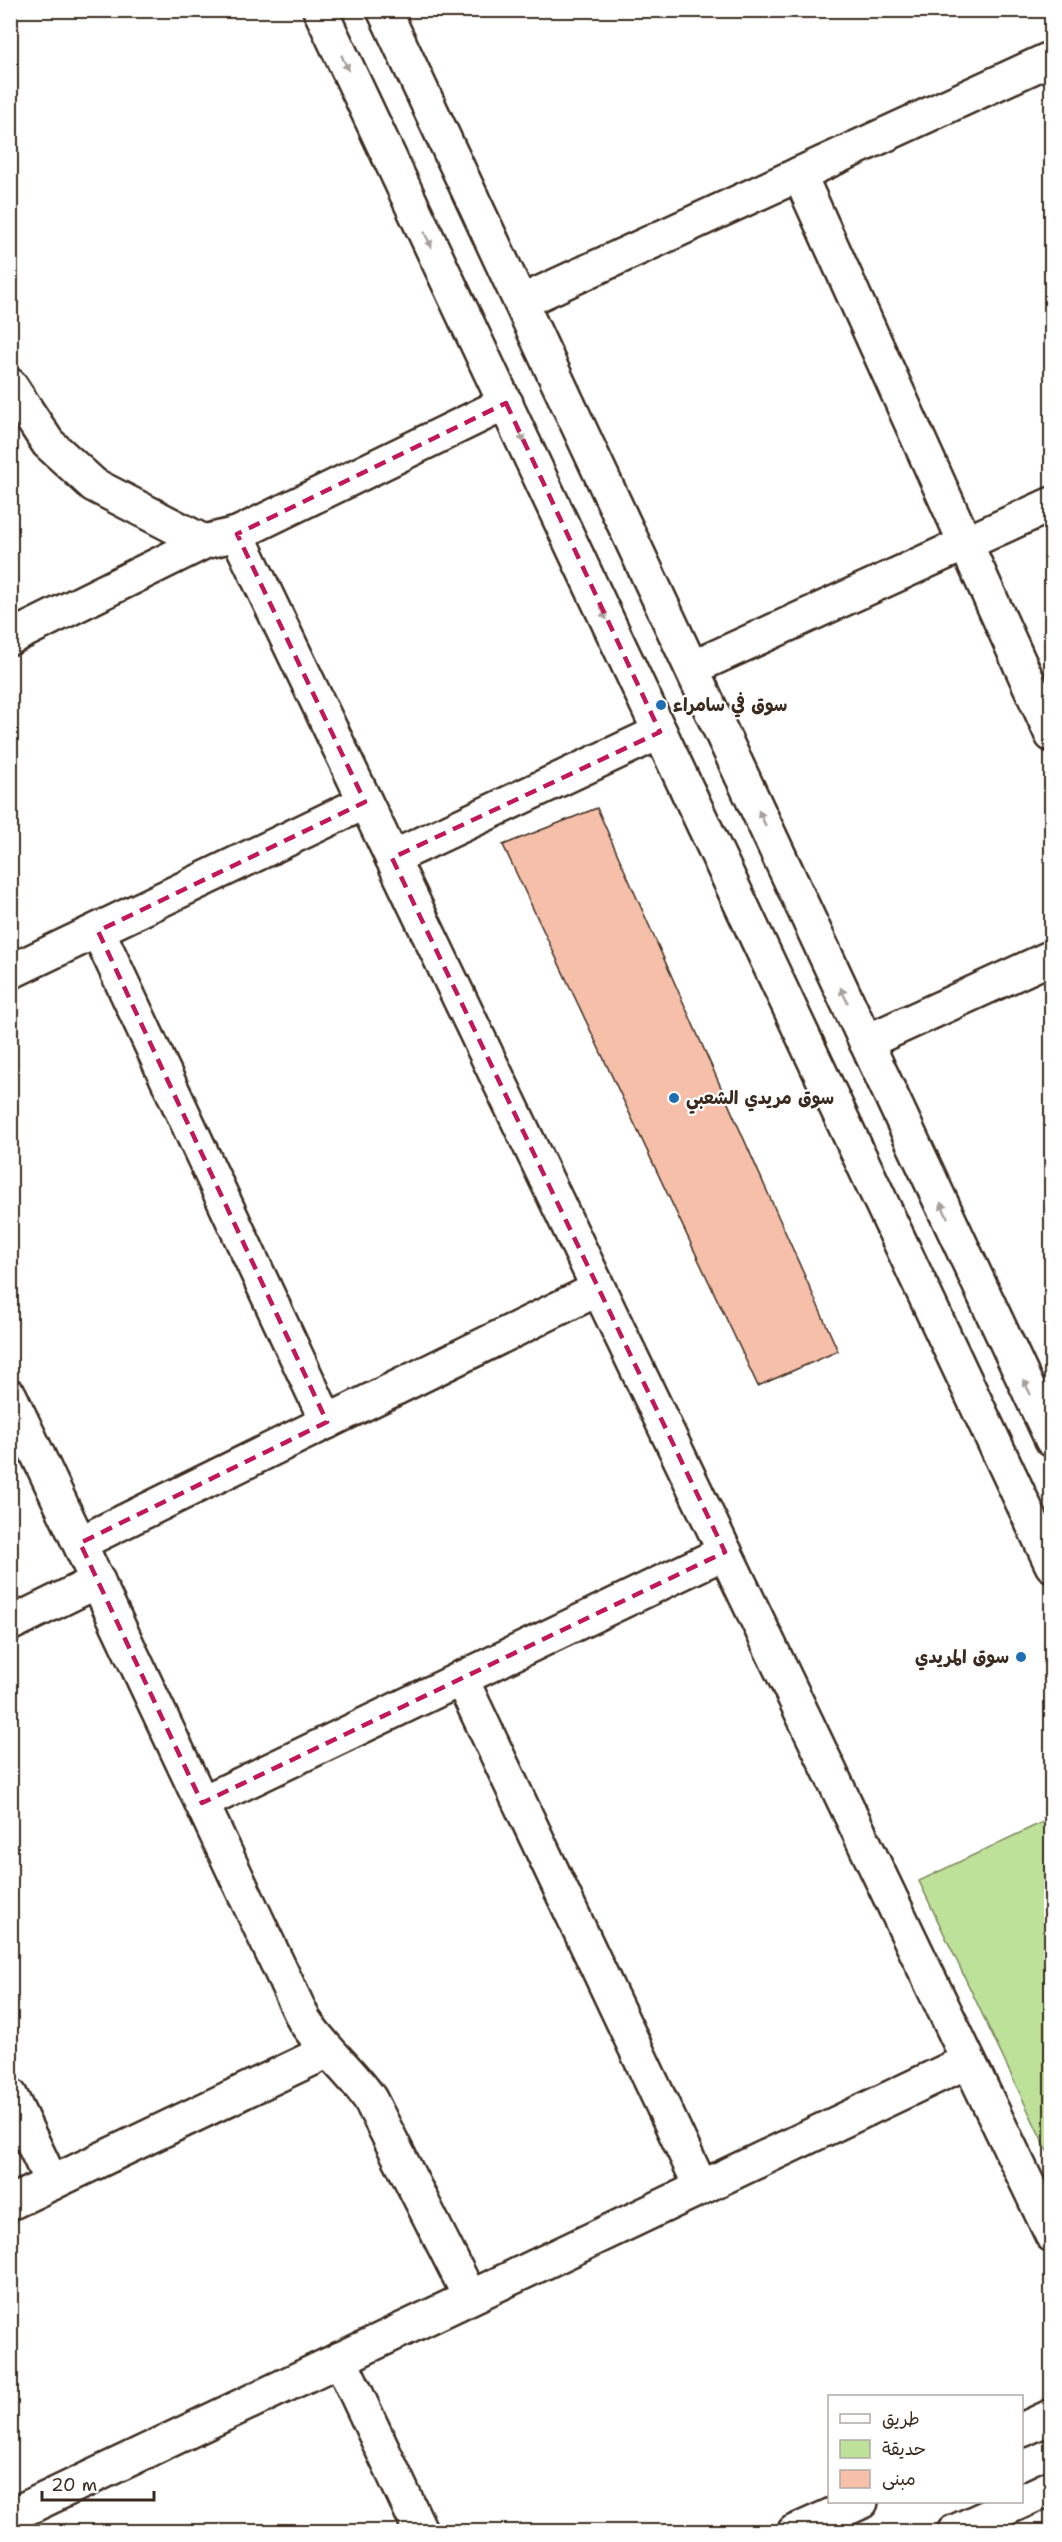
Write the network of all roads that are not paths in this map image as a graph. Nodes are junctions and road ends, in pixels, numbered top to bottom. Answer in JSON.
{"nodes":[{"id":1,"x":320,"y":10,"type":"edge"},
{"id":2,"x":384,"y":10,"type":"edge"},
{"id":3,"x":1052,"y":58,"type":"edge"},
{"id":4,"x":799,"y":174,"type":"junction"},
{"id":5,"x":521,"y":302,"type":"junction"},
{"id":6,"x":10,"y":385,"type":"edge"},
{"id":7,"x":506,"y":403,"type":"junction"},
{"id":8,"x":1052,"y":504,"type":"edge"},
{"id":9,"x":237,"y":534,"type":"junction"},
{"id":10,"x":204,"y":542,"type":"junction"},
{"id":11,"x":965,"y":544,"type":"junction"},
{"id":12,"x":10,"y":638,"type":"edge"},
{"id":13,"x":692,"y":668,"type":"junction"},
{"id":14,"x":660,"y":732,"type":"junction"},
{"id":15,"x":1052,"y":735,"type":"edge"},
{"id":16,"x":365,"y":802,"type":"junction"},
{"id":17,"x":392,"y":858,"type":"junction"},
{"id":18,"x":98,"y":931,"type":"junction"},
{"id":19,"x":1052,"y":957,"type":"edge"},
{"id":20,"x":10,"y":972,"type":"edge"},
{"id":21,"x":866,"y":1042,"type":"junction"},
{"id":22,"x":598,"y":1288,"type":"junction"},
{"id":23,"x":10,"y":1396,"type":"edge"},
{"id":24,"x":327,"y":1422,"type":"junction"},
{"id":25,"x":1052,"y":1440,"type":"edge"},
{"id":26,"x":80,"y":1543,"type":"junction"},
{"id":27,"x":725,"y":1552,"type":"junction"},
{"id":28,"x":1052,"y":1564,"type":"edge"},
{"id":29,"x":98,"y":1581,"type":"junction"},
{"id":30,"x":10,"y":1624,"type":"edge"},
{"id":31,"x":461,"y":1678,"type":"junction"},
{"id":32,"x":202,"y":1803,"type":"junction"},
{"id":33,"x":328,"y":2051,"type":"junction"},
{"id":34,"x":968,"y":2061,"type":"junction"},
{"id":35,"x":10,"y":2095,"type":"edge"},
{"id":36,"x":52,"y":2183,"type":"junction"},
{"id":37,"x":701,"y":2187,"type":"junction"},
{"id":38,"x":10,"y":2203,"type":"edge"},
{"id":39,"x":1052,"y":2235,"type":"edge"},
{"id":40,"x":470,"y":2297,"type":"junction"},
{"id":41,"x":340,"y":2359,"type":"junction"},
{"id":42,"x":1052,"y":2416,"type":"edge"},
{"id":43,"x":1023,"y":2430,"type":"edge"},
{"id":44,"x":1052,"y":2487,"type":"edge"},
{"id":45,"x":1023,"y":2500,"type":"edge"},
{"id":46,"x":859,"y":2503,"type":"edge"},
{"id":47,"x":1017,"y":2503,"type":"edge"},
{"id":48,"x":10,"y":2516,"type":"edge"},
{"id":49,"x":421,"y":2532,"type":"edge"},
{"id":50,"x":794,"y":2532,"type":"edge"},
{"id":51,"x":954,"y":2532,"type":"edge"}],
"edges":[{"from":1,"to":7,"type":"street","one_way":true},
{"from":2,"to":5,"type":"street"},
{"from":3,"to":4,"type":"street"},
{"from":4,"to":5,"type":"street"},
{"from":4,"to":11,"type":"street"},
{"from":5,"to":13,"type":"street"},
{"from":6,"to":10,"type":"street"},
{"from":7,"to":9,"type":"street"},
{"from":7,"to":14,"type":"street","one_way":true},
{"from":8,"to":11,"type":"street"},
{"from":9,"to":10,"type":"street"},
{"from":9,"to":16,"type":"street"},
{"from":10,"to":12,"type":"street"},
{"from":11,"to":13,"type":"street"},
{"from":11,"to":15,"type":"street"},
{"from":21,"to":13,"type":"street","one_way":true},
{"from":14,"to":17,"type":"street"},
{"from":14,"to":28,"type":"street"},
{"from":16,"to":17,"type":"street"},
{"from":16,"to":18,"type":"street"},
{"from":17,"to":22,"type":"street"},
{"from":18,"to":20,"type":"street"},
{"from":18,"to":24,"type":"street"},
{"from":19,"to":21,"type":"street"},
{"from":25,"to":21,"type":"street","one_way":true},
{"from":22,"to":24,"type":"street"},
{"from":22,"to":27,"type":"street"},
{"from":23,"to":26,"type":"street"},
{"from":24,"to":26,"type":"street"},
{"from":26,"to":29,"type":"street"},
{"from":27,"to":31,"type":"street"},
{"from":27,"to":34,"type":"street"},
{"from":29,"to":30,"type":"street"},
{"from":29,"to":32,"type":"street"},
{"from":31,"to":32,"type":"street"},
{"from":31,"to":37,"type":"street"},
{"from":32,"to":33,"type":"street"},
{"from":33,"to":36,"type":"street"},
{"from":33,"to":40,"type":"street"},
{"from":34,"to":37,"type":"street"},
{"from":34,"to":39,"type":"street"},
{"from":35,"to":36,"type":"street"},
{"from":36,"to":38,"type":"street"},
{"from":37,"to":40,"type":"street"},
{"from":40,"to":41,"type":"street"},
{"from":41,"to":48,"type":"street"},
{"from":41,"to":49,"type":"street"},
{"from":42,"to":43,"type":"street"},
{"from":44,"to":45,"type":"street"},
{"from":46,"to":50,"type":"street"},
{"from":47,"to":51,"type":"street"}]}
